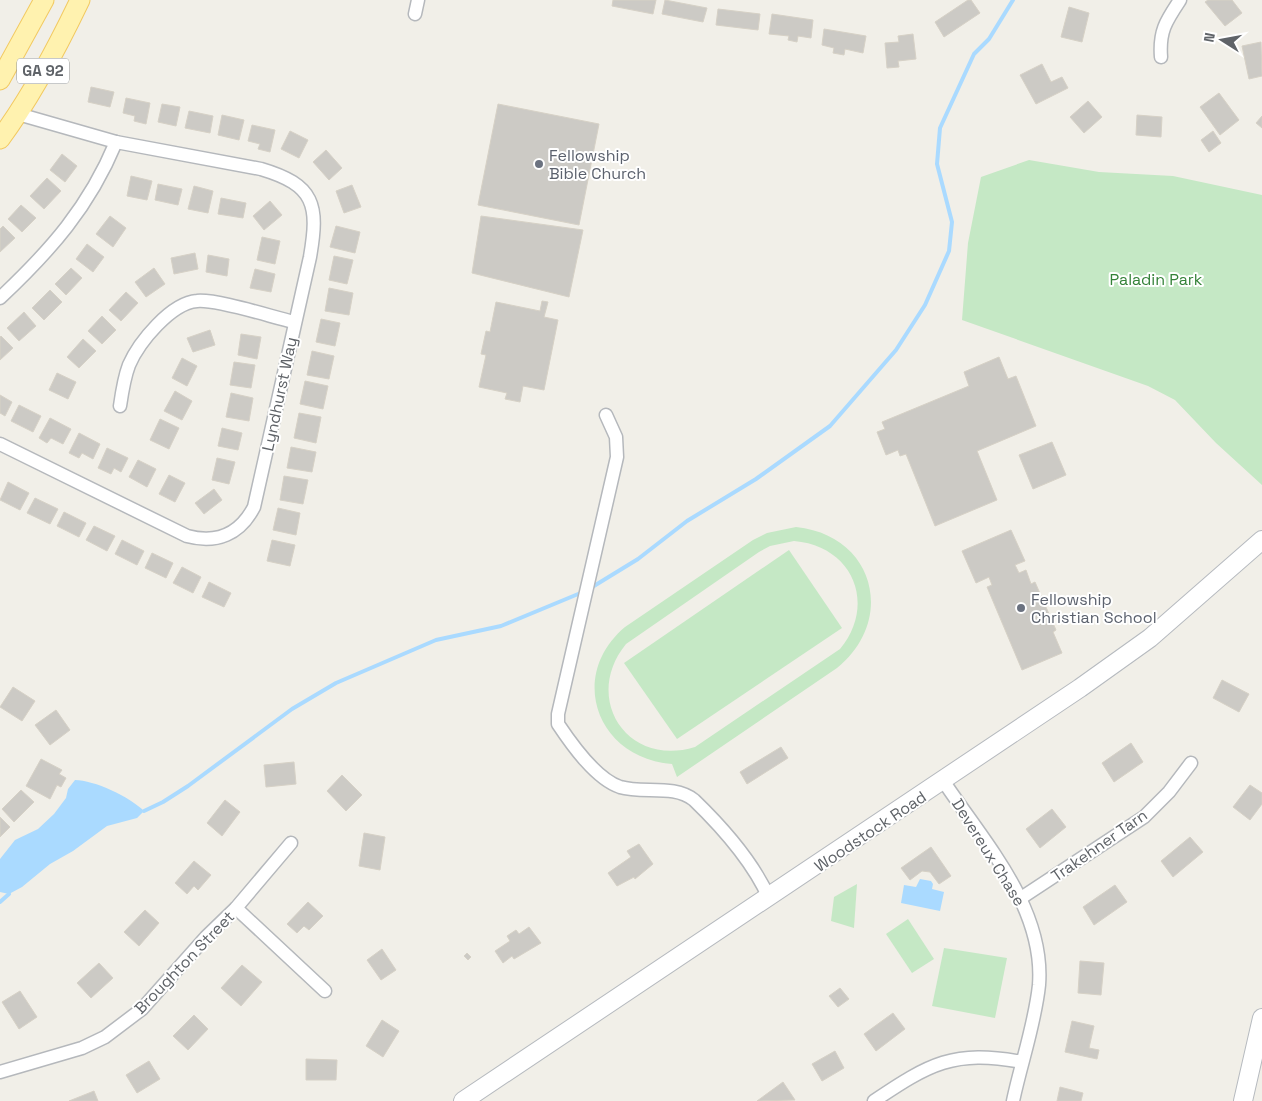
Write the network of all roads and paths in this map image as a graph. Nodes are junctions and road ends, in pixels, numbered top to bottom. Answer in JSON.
{"nodes":[{"id":1,"x":44,"y":0,"type":"edge"},
{"id":2,"x":80,"y":0,"type":"edge"},
{"id":3,"x":418,"y":0,"type":"edge"},
{"id":4,"x":1180,"y":0,"type":"edge"},
{"id":5,"x":415,"y":14,"type":"dead end"},
{"id":6,"x":1161,"y":57,"type":"dead end"},
{"id":7,"x":0,"y":80,"type":"edge"},
{"id":8,"x":18,"y":114,"type":"junction"},
{"id":9,"x":0,"y":139,"type":"edge"},
{"id":10,"x":116,"y":142,"type":"junction"},
{"id":11,"x":0,"y":298,"type":"edge"},
{"id":12,"x":294,"y":322,"type":"junction"},
{"id":13,"x":120,"y":406,"type":"dead end"},
{"id":14,"x":606,"y":415,"type":"dead end"},
{"id":15,"x":0,"y":444,"type":"edge"},
{"id":16,"x":1262,"y":540,"type":"edge"},
{"id":17,"x":1191,"y":763,"type":"dead end"},
{"id":18,"x":944,"y":782,"type":"junction"},
{"id":19,"x":291,"y":843,"type":"dead end"},
{"id":20,"x":769,"y":898,"type":"junction"},
{"id":21,"x":1021,"y":898,"type":"junction"},
{"id":22,"x":236,"y":908,"type":"junction"},
{"id":23,"x":324,"y":991,"type":"dead end"},
{"id":24,"x":1262,"y":1018,"type":"edge"},
{"id":25,"x":1022,"y":1062,"type":"junction"},
{"id":26,"x":0,"y":1072,"type":"edge"},
{"id":27,"x":463,"y":1101,"type":"edge"},
{"id":28,"x":874,"y":1101,"type":"edge"},
{"id":29,"x":1012,"y":1101,"type":"edge"},
{"id":30,"x":1243,"y":1101,"type":"edge"}],
"edges":[{"from":1,"to":7,"type":"main road","number":"GA 92"},
{"from":2,"to":8,"type":"main road","number":"GA 92"},
{"from":3,"to":5,"type":"street"},
{"from":4,"to":6,"type":"street"},
{"from":8,"to":9,"type":"main road","number":"GA 92"},
{"from":8,"to":10,"type":"street","name":"Lyndhurst Way"},
{"from":10,"to":11,"type":"street"},
{"from":10,"to":12,"type":"street","name":"Lyndhurst Way"},
{"from":12,"to":13,"type":"street"},
{"from":12,"to":15,"type":"street","name":"Lyndhurst Way"},
{"from":14,"to":20,"type":"street"},
{"from":16,"to":18,"type":"street","name":"Woodstock Road"},
{"from":17,"to":21,"type":"street","name":"Trakehner Tarn"},
{"from":18,"to":20,"type":"street","name":"Woodstock Road"},
{"from":18,"to":21,"type":"street","name":"Devereux Chase"},
{"from":19,"to":22,"type":"street","name":"Broughton Street"},
{"from":20,"to":27,"type":"street","name":"Woodstock Road"},
{"from":21,"to":25,"type":"street","name":"Devereux Chase"},
{"from":22,"to":23,"type":"street"},
{"from":22,"to":26,"type":"street","name":"Broughton Street"},
{"from":24,"to":30,"type":"street"},
{"from":25,"to":28,"type":"street"},
{"from":25,"to":29,"type":"street","name":"Devereux Chase"}]}
